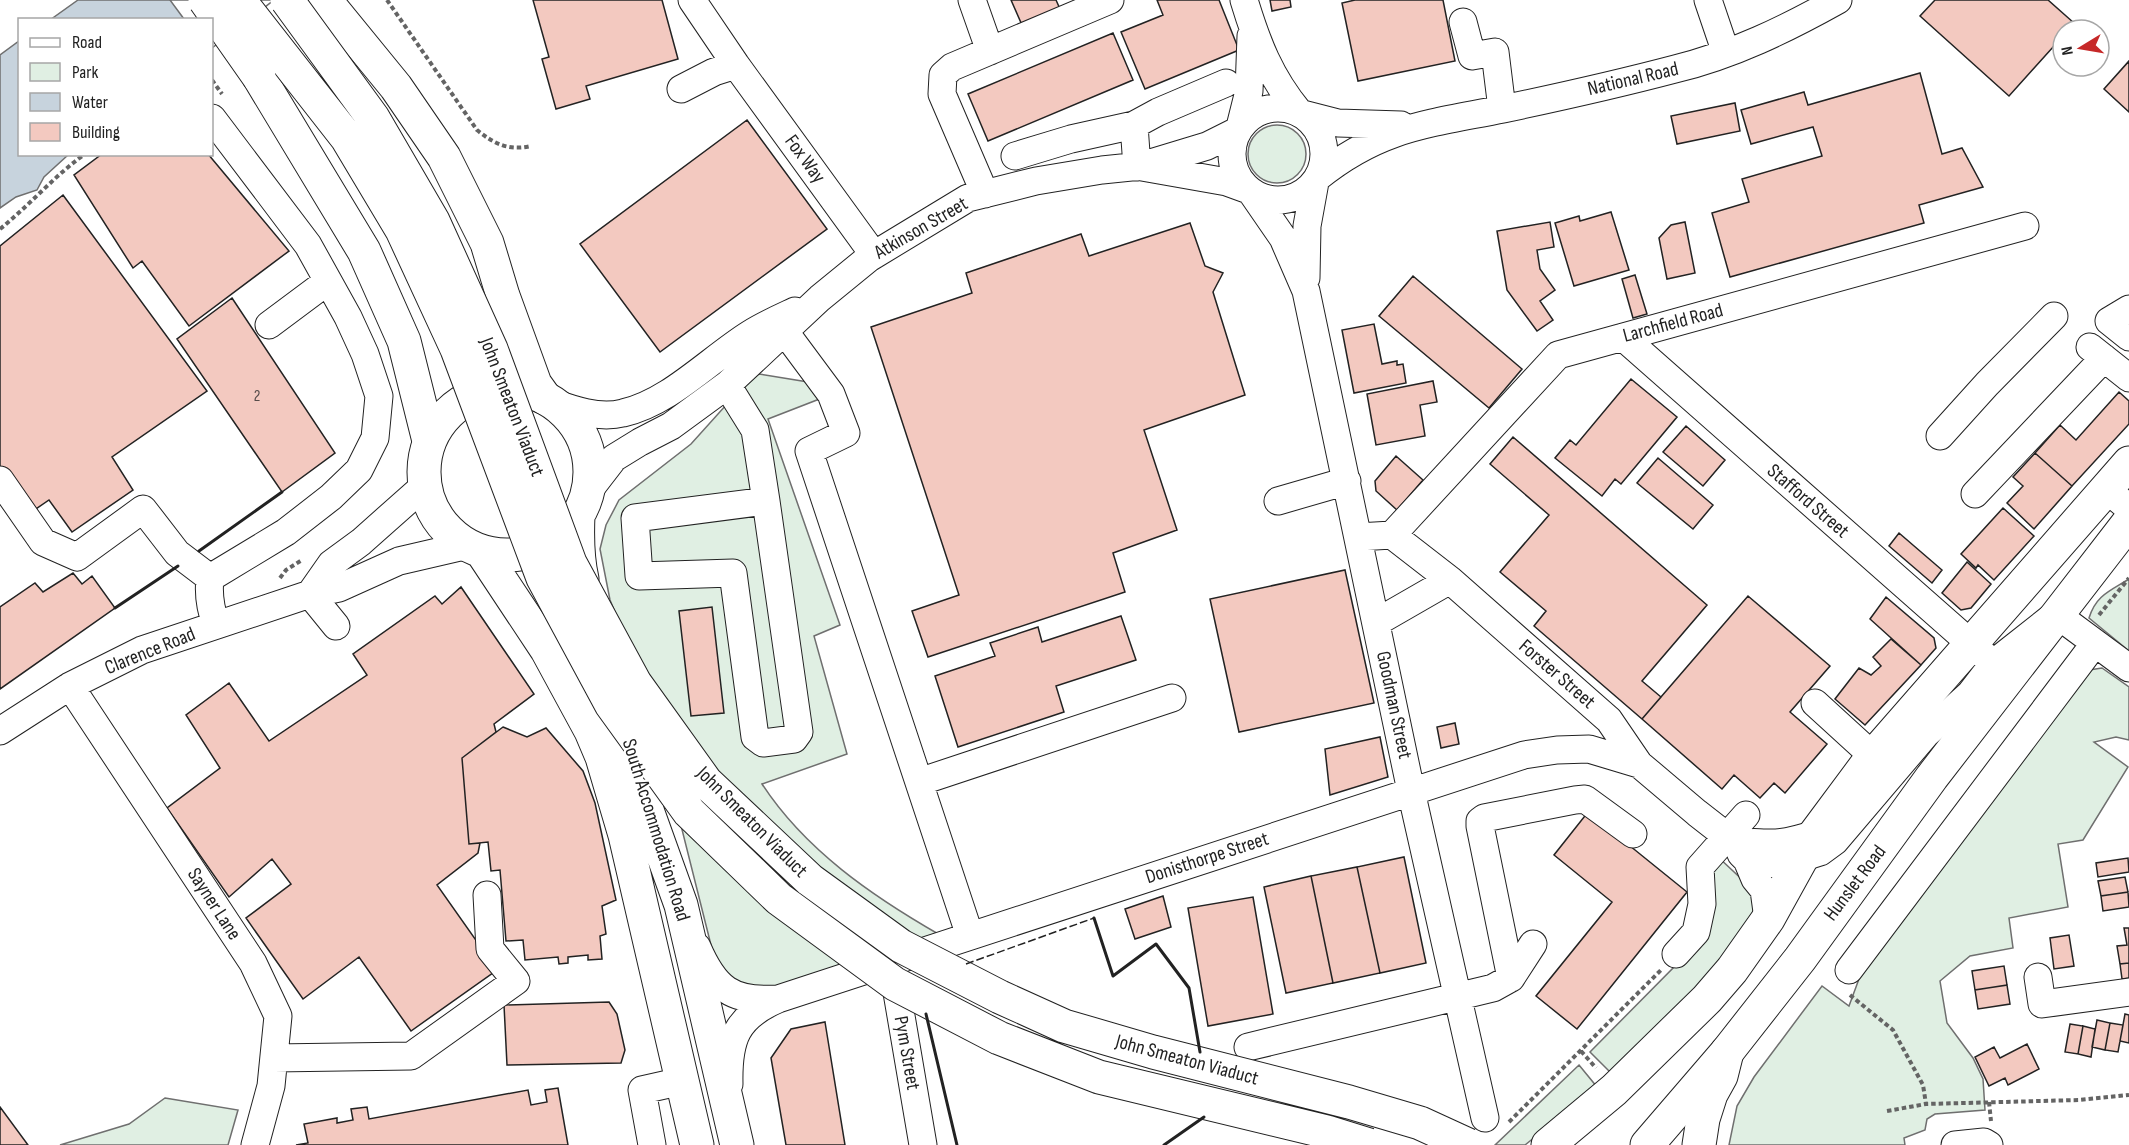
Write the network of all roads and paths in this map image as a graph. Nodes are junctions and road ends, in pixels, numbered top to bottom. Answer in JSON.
{"nodes":[{"id":1,"x":205,"y":0,"type":"edge"},
{"id":2,"x":239,"y":0,"type":"edge"},
{"id":3,"x":287,"y":0,"type":"edge"},
{"id":4,"x":387,"y":0,"type":"edge"},
{"id":5,"x":692,"y":0,"type":"edge"},
{"id":6,"x":972,"y":0,"type":"edge"},
{"id":7,"x":1110,"y":0,"type":"edge"},
{"id":8,"x":1244,"y":0,"type":"edge"},
{"id":9,"x":1708,"y":0,"type":"edge"},
{"id":10,"x":1838,"y":0,"type":"edge"},
{"id":11,"x":333,"y":9,"type":"edge"},
{"id":12,"x":1463,"y":22,"type":"dead end"},
{"id":13,"x":1251,"y":26,"type":"junction"},
{"id":14,"x":990,"y":51,"type":"junction"},
{"id":15,"x":1726,"y":53,"type":"junction"},
{"id":16,"x":736,"y":65,"type":"junction"},
{"id":17,"x":271,"y":66,"type":"junction"},
{"id":18,"x":1226,"y":83,"type":"dead end"},
{"id":19,"x":681,"y":89,"type":"dead end"},
{"id":20,"x":1502,"y":109,"type":"junction"},
{"id":21,"x":1301,"y":113,"type":"junction"},
{"id":22,"x":213,"y":119,"type":"edge"},
{"id":23,"x":1134,"y":125,"type":"junction"},
{"id":24,"x":1417,"y":126,"type":"junction"},
{"id":25,"x":1238,"y":129,"type":"junction"},
{"id":26,"x":531,"y":146,"type":"dead end"},
{"id":27,"x":82,"y":156,"type":"edge"},
{"id":28,"x":1015,"y":156,"type":"dead end"},
{"id":29,"x":1139,"y":166,"type":"junction"},
{"id":30,"x":1316,"y":179,"type":"junction"},
{"id":31,"x":1251,"y":191,"type":"junction"},
{"id":32,"x":985,"y":194,"type":"junction"},
{"id":33,"x":2025,"y":226,"type":"dead end"},
{"id":34,"x":0,"y":229,"type":"edge"},
{"id":35,"x":874,"y":255,"type":"junction"},
{"id":36,"x":328,"y":281,"type":"junction"},
{"id":37,"x":1306,"y":291,"type":"junction"},
{"id":38,"x":820,"y":298,"type":"junction"},
{"id":39,"x":2129,"y":309,"type":"edge"},
{"id":40,"x":2054,"y":316,"type":"dead end"},
{"id":41,"x":269,"y":325,"type":"dead end"},
{"id":42,"x":785,"y":332,"type":"junction"},
{"id":43,"x":1623,"y":337,"type":"junction"},
{"id":44,"x":2129,"y":337,"type":"edge"},
{"id":45,"x":2129,"y":378,"type":"edge"},
{"id":46,"x":727,"y":385,"type":"junction"},
{"id":47,"x":548,"y":400,"type":"junction"},
{"id":48,"x":1940,"y":436,"type":"dead end"},
{"id":49,"x":429,"y":441,"type":"junction"},
{"id":50,"x":2129,"y":463,"type":"edge"},
{"id":51,"x":0,"y":480,"type":"edge"},
{"id":52,"x":1347,"y":481,"type":"junction"},
{"id":53,"x":424,"y":486,"type":"junction"},
{"id":54,"x":1975,"y":494,"type":"dead end"},
{"id":55,"x":2118,"y":498,"type":"edge"},
{"id":56,"x":766,"y":501,"type":"junction"},
{"id":57,"x":1278,"y":501,"type":"dead end"},
{"id":58,"x":582,"y":504,"type":"junction"},
{"id":59,"x":2129,"y":522,"type":"edge"},
{"id":60,"x":1392,"y":536,"type":"junction"},
{"id":61,"x":1358,"y":537,"type":"junction"},
{"id":62,"x":475,"y":549,"type":"junction"},
{"id":63,"x":210,"y":578,"type":"junction"},
{"id":64,"x":1450,"y":580,"type":"junction"},
{"id":65,"x":310,"y":594,"type":"junction"},
{"id":66,"x":2056,"y":614,"type":"junction"},
{"id":67,"x":1377,"y":622,"type":"junction"},
{"id":68,"x":216,"y":624,"type":"junction"},
{"id":69,"x":336,"y":626,"type":"dead end"},
{"id":70,"x":2094,"y":643,"type":"junction"},
{"id":71,"x":1983,"y":654,"type":"junction"},
{"id":72,"x":2129,"y":668,"type":"edge"},
{"id":73,"x":70,"y":686,"type":"junction"},
{"id":74,"x":1172,"y":698,"type":"dead end"},
{"id":75,"x":1815,"y":703,"type":"dead end"},
{"id":76,"x":0,"y":730,"type":"edge"},
{"id":77,"x":1874,"y":756,"type":"junction"},
{"id":78,"x":1639,"y":764,"type":"junction"},
{"id":79,"x":919,"y":782,"type":"junction"},
{"id":80,"x":1412,"y":791,"type":"junction"},
{"id":81,"x":1746,"y":814,"type":"dead end"},
{"id":82,"x":1633,"y":834,"type":"dead end"},
{"id":83,"x":1809,"y":846,"type":"junction"},
{"id":84,"x":1737,"y":847,"type":"junction"},
{"id":85,"x":487,"y":895,"type":"dead end"},
{"id":86,"x":681,"y":905,"type":"junction"},
{"id":87,"x":1768,"y":920,"type":"junction"},
{"id":88,"x":970,"y":936,"type":"junction"},
{"id":89,"x":1533,"y":944,"type":"dead end"},
{"id":90,"x":1676,"y":954,"type":"joint"},
{"id":91,"x":892,"y":962,"type":"junction"},
{"id":92,"x":2038,"y":977,"type":"dead end"},
{"id":93,"x":1511,"y":978,"type":"junction"},
{"id":94,"x":1848,"y":981,"type":"joint"},
{"id":95,"x":2129,"y":992,"type":"edge"},
{"id":96,"x":1457,"y":996,"type":"junction"},
{"id":97,"x":778,"y":999,"type":"junction"},
{"id":98,"x":1248,"y":1047,"type":"dead end"},
{"id":99,"x":1727,"y":1052,"type":"junction"},
{"id":100,"x":274,"y":1058,"type":"junction"},
{"id":101,"x":682,"y":1081,"type":"junction"},
{"id":102,"x":2129,"y":1095,"type":"edge"},
{"id":103,"x":1926,"y":1104,"type":"junction"},
{"id":104,"x":1887,"y":1111,"type":"dead end"},
{"id":105,"x":1486,"y":1130,"type":"edge"},
{"id":106,"x":734,"y":1134,"type":"edge"},
{"id":107,"x":255,"y":1145,"type":"edge"},
{"id":108,"x":652,"y":1145,"type":"edge"},
{"id":109,"x":697,"y":1145,"type":"edge"},
{"id":110,"x":923,"y":1145,"type":"edge"},
{"id":111,"x":1369,"y":1145,"type":"edge"},
{"id":112,"x":1548,"y":1145,"type":"edge"},
{"id":113,"x":1647,"y":1145,"type":"edge"},
{"id":114,"x":1699,"y":1145,"type":"edge"},
{"id":115,"x":1955,"y":1145,"type":"edge"},
{"id":116,"x":1989,"y":1145,"type":"edge"}],
"edges":[{"from":1,"to":17,"type":"main road","bridge":true},
{"from":2,"to":17,"type":"main road","bridge":true},
{"from":3,"to":105,"type":"main road","name":"John Smeaton Viaduct","bridge":true},
{"from":4,"to":26,"type":"path"},
{"from":5,"to":16,"type":"street","name":"Fox Way"},
{"from":6,"to":14,"type":"street"},
{"from":7,"to":14,"type":"street"},
{"from":8,"to":13,"type":"street"},
{"from":9,"to":15,"type":"street"},
{"from":10,"to":15,"type":"street","name":"National Road"},
{"from":11,"to":47,"type":"main road"},
{"from":12,"to":20,"type":"street"},
{"from":13,"to":21,"type":"street"},
{"from":13,"to":25,"type":"street"},
{"from":14,"to":32,"type":"street"},
{"from":15,"to":20,"type":"street","name":"National Road"},
{"from":16,"to":19,"type":"street"},
{"from":16,"to":35,"type":"street","name":"Fox Way"},
{"from":17,"to":49,"type":"main road"},
{"from":17,"to":111,"type":"main road","name":"John Smeaton Viaduct","bridge":true},
{"from":18,"to":23,"type":"street"},
{"from":20,"to":24,"type":"street","name":"National Road"},
{"from":21,"to":24,"type":"street","name":"National Road"},
{"from":21,"to":25,"type":"street"},
{"from":21,"to":30,"type":"street"},
{"from":22,"to":36,"type":"street"},
{"from":23,"to":28,"type":"street"},
{"from":23,"to":29,"type":"street"},
{"from":24,"to":30,"type":"street","name":"National Road"},
{"from":25,"to":29,"type":"street","name":"Atkinson Street"},
{"from":25,"to":31,"type":"street"},
{"from":27,"to":34,"type":"path"},
{"from":29,"to":31,"type":"street","name":"Atkinson Street"},
{"from":29,"to":32,"type":"street","name":"Atkinson Street"},
{"from":30,"to":31,"type":"street"},
{"from":30,"to":37,"type":"street","name":"Goodman Street"},
{"from":31,"to":37,"type":"street","name":"Goodman Street"},
{"from":32,"to":35,"type":"street","name":"Atkinson Street"},
{"from":33,"to":43,"type":"street","name":"Larchfield Road"},
{"from":35,"to":38,"type":"street","name":"Atkinson Street"},
{"from":36,"to":41,"type":"street"},
{"from":36,"to":63,"type":"street"},
{"from":37,"to":52,"type":"street","name":"Goodman Street"},
{"from":38,"to":42,"type":"street","name":"Atkinson Street"},
{"from":38,"to":47,"type":"street","name":"Atkinson Street"},
{"from":39,"to":44,"type":"street"},
{"from":40,"to":48,"type":"street"},
{"from":42,"to":46,"type":"street","name":"Atkinson Street"},
{"from":42,"to":79,"type":"street"},
{"from":43,"to":60,"type":"street","name":"Larchfield Road"},
{"from":43,"to":71,"type":"street","name":"Stafford Street"},
{"from":45,"to":54,"type":"street"},
{"from":46,"to":56,"type":"street"},
{"from":46,"to":58,"type":"street","name":"Atkinson Street"},
{"from":47,"to":49,"type":"main road","name":"South Accommodation Road"},
{"from":47,"to":58,"type":"main road","name":"South Accommodation Road"},
{"from":49,"to":53,"type":"main road","name":"South Accommodation Road"},
{"from":50,"to":55,"type":"main road","name":"Hunslet Road"},
{"from":51,"to":63,"type":"street"},
{"from":52,"to":57,"type":"street"},
{"from":52,"to":61,"type":"street","name":"Goodman Street"},
{"from":53,"to":62,"type":"main road","name":"South Accommodation Road"},
{"from":53,"to":65,"type":"street"},
{"from":55,"to":71,"type":"main road","name":"Hunslet Road"},
{"from":56,"to":56,"type":"street"},
{"from":58,"to":62,"type":"main road"},
{"from":58,"to":86,"type":"main road","name":"South Accommodation Road"},
{"from":59,"to":66,"type":"main road","name":"Hunslet Road"},
{"from":60,"to":61,"type":"street"},
{"from":60,"to":64,"type":"street","name":"Forster Street"},
{"from":61,"to":67,"type":"street","name":"Goodman Street"},
{"from":62,"to":65,"type":"street","name":"Clarence Road"},
{"from":62,"to":101,"type":"main road","name":"South Accommodation Road"},
{"from":63,"to":68,"type":"street"},
{"from":64,"to":67,"type":"street"},
{"from":64,"to":78,"type":"street","name":"Forster Street"},
{"from":65,"to":68,"type":"street","name":"Clarence Road"},
{"from":65,"to":69,"type":"street"},
{"from":66,"to":70,"type":"street"},
{"from":66,"to":71,"type":"street","name":"Hunslet Road"},
{"from":66,"to":99,"type":"main road","name":"Hunslet Road"},
{"from":67,"to":80,"type":"street","name":"Goodman Street"},
{"from":68,"to":73,"type":"street","name":"Clarence Road"},
{"from":70,"to":72,"type":"street"},
{"from":70,"to":94,"type":"street"},
{"from":71,"to":77,"type":"main road","name":"Hunslet Road"},
{"from":71,"to":83,"type":"street","name":"Hunslet Road"},
{"from":73,"to":76,"type":"street","name":"Clarence Road"},
{"from":73,"to":100,"type":"street","name":"Sayner Lane"},
{"from":74,"to":79,"type":"street"},
{"from":75,"to":77,"type":"street"},
{"from":77,"to":83,"type":"main road","name":"Hunslet Road"},
{"from":78,"to":80,"type":"street","name":"Donisthorpe Street"},
{"from":78,"to":84,"type":"street","name":"Forster Street"},
{"from":79,"to":88,"type":"street"},
{"from":80,"to":88,"type":"street","name":"Donisthorpe Street"},
{"from":80,"to":96,"type":"street","name":"Goodman Street"},
{"from":81,"to":84,"type":"street"},
{"from":82,"to":93,"type":"street"},
{"from":83,"to":84,"type":"street"},
{"from":83,"to":87,"type":"main road","name":"Hunslet Road"},
{"from":84,"to":87,"type":"street","name":"Forster Street"},
{"from":84,"to":90,"type":"street"},
{"from":85,"to":100,"type":"street"},
{"from":86,"to":97,"type":"street","name":"Donisthorpe Street"},
{"from":86,"to":106,"type":"main road","name":"South Accommodation Road"},
{"from":87,"to":112,"type":"main road","name":"Hunslet Road"},
{"from":88,"to":91,"type":"street","name":"Donisthorpe Street"},
{"from":89,"to":93,"type":"street"},
{"from":90,"to":105,"type":"path"},
{"from":91,"to":97,"type":"street","name":"Donisthorpe Street"},
{"from":91,"to":110,"type":"street","name":"Pym Street"},
{"from":92,"to":95,"type":"street"},
{"from":93,"to":96,"type":"street"},
{"from":94,"to":103,"type":"path"},
{"from":96,"to":98,"type":"street"},
{"from":96,"to":105,"type":"street","name":"Goodman Street"},
{"from":97,"to":106,"type":"street","name":"Donisthorpe Street"},
{"from":99,"to":113,"type":"main road","name":"Hunslet Road"},
{"from":99,"to":114,"type":"main road"},
{"from":100,"to":107,"type":"street","name":"Sayner Lane"},
{"from":101,"to":108,"type":"street"},
{"from":101,"to":109,"type":"main road","name":"South Accommodation Road"},
{"from":102,"to":103,"type":"path"},
{"from":103,"to":104,"type":"path"},
{"from":115,"to":116,"type":"street"}]}
